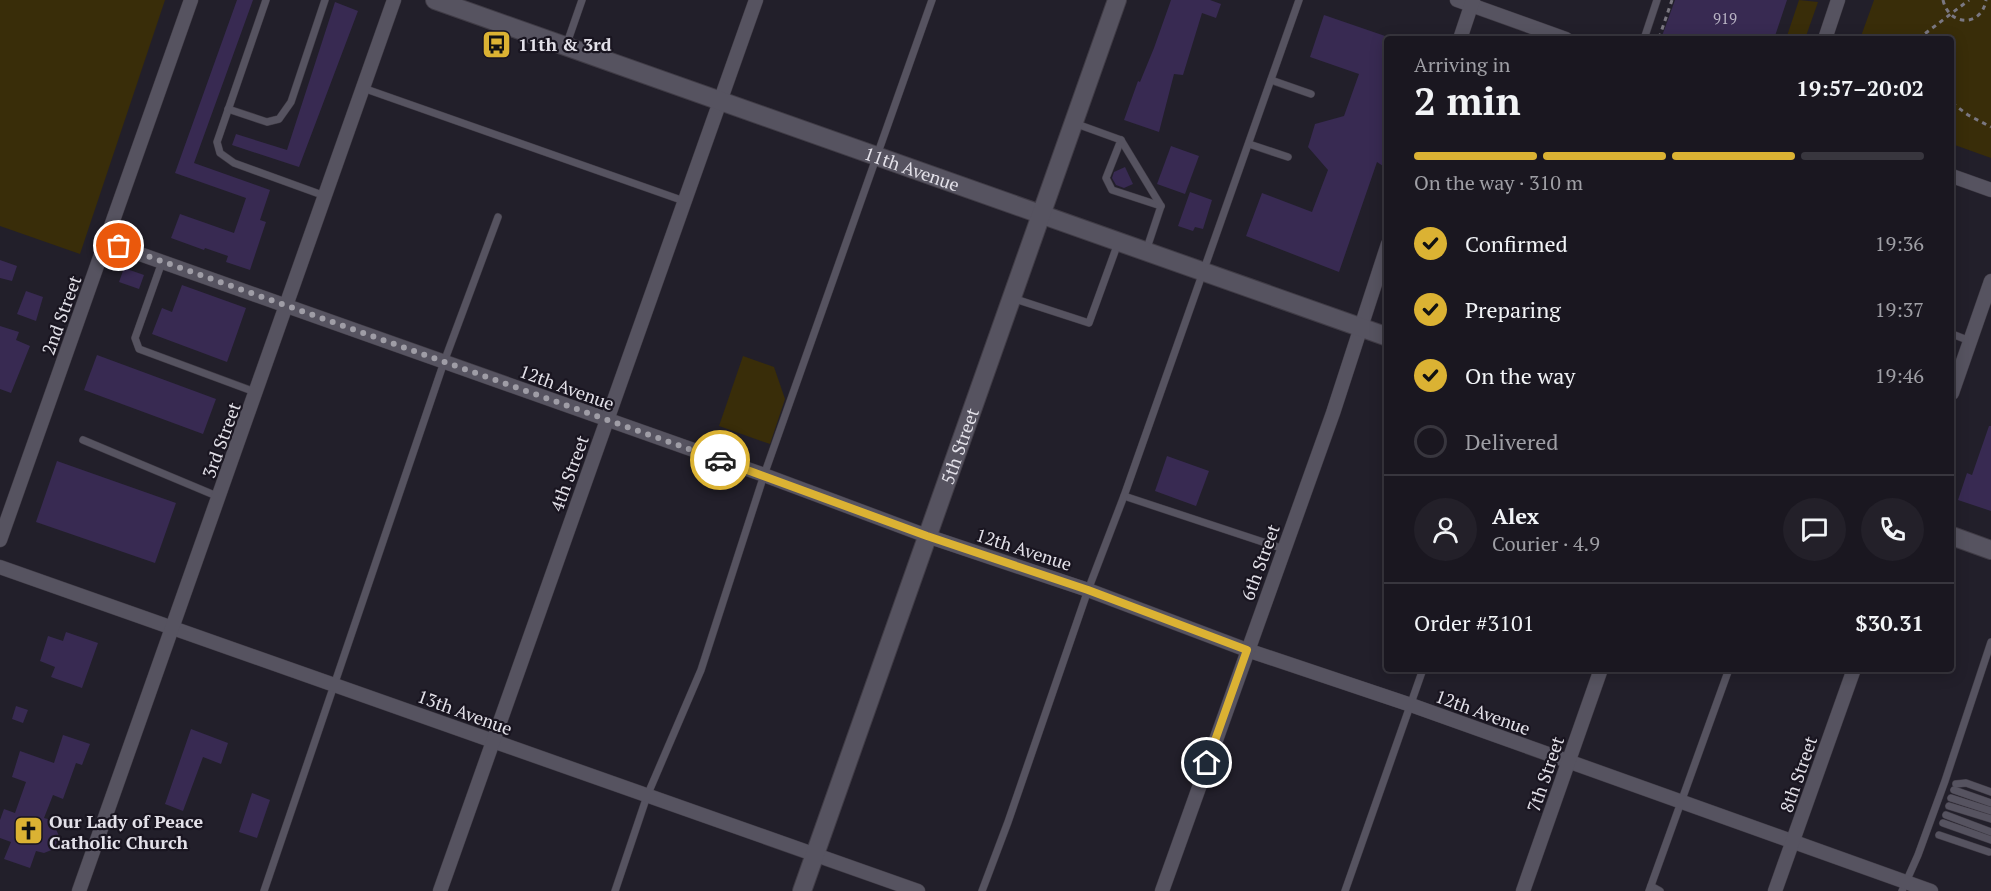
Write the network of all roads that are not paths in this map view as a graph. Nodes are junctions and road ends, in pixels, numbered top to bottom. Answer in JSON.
{"nodes":[{"id":1,"x":191,"y":0,"type":"edge"},
{"id":2,"x":266,"y":0,"type":"edge"},
{"id":3,"x":325,"y":0,"type":"edge"},
{"id":4,"x":394,"y":0,"type":"edge"},
{"id":5,"x":435,"y":0,"type":"edge"},
{"id":6,"x":582,"y":0,"type":"edge"},
{"id":7,"x":756,"y":0,"type":"edge"},
{"id":8,"x":932,"y":0,"type":"edge"},
{"id":9,"x":1118,"y":0,"type":"edge"},
{"id":10,"x":1299,"y":0,"type":"edge"},
{"id":11,"x":1457,"y":0,"type":"edge"},
{"id":12,"x":1657,"y":0,"type":"edge"},
{"id":13,"x":1838,"y":0,"type":"edge"},
{"id":14,"x":1472,"y":3,"type":"edge"},
{"id":15,"x":1461,"y":36,"type":"edge"},
{"id":16,"x":1558,"y":36,"type":"edge"},
{"id":17,"x":1645,"y":36,"type":"edge"},
{"id":18,"x":1826,"y":36,"type":"edge"},
{"id":19,"x":566,"y":46,"type":"junction"},
{"id":20,"x":1271,"y":80,"type":"junction"},
{"id":21,"x":363,"y":88,"type":"junction"},
{"id":22,"x":1311,"y":94,"type":"dead end"},
{"id":23,"x":720,"y":100,"type":"junction"},
{"id":24,"x":228,"y":109,"type":"junction"},
{"id":25,"x":1074,"y":123,"type":"junction"},
{"id":26,"x":1121,"y":140,"type":"junction"},
{"id":27,"x":1249,"y":144,"type":"junction"},
{"id":28,"x":876,"y":155,"type":"junction"},
{"id":29,"x":1287,"y":157,"type":"dead end"},
{"id":30,"x":1954,"y":177,"type":"edge"},
{"id":31,"x":1991,"y":190,"type":"edge"},
{"id":32,"x":325,"y":196,"type":"junction"},
{"id":33,"x":684,"y":201,"type":"junction"},
{"id":34,"x":1161,"y":206,"type":"junction"},
{"id":35,"x":1042,"y":214,"type":"junction"},
{"id":36,"x":498,"y":217,"type":"dead end"},
{"id":37,"x":1119,"y":241,"type":"junction"},
{"id":38,"x":106,"y":242,"type":"junction"},
{"id":39,"x":1146,"y":251,"type":"junction"},
{"id":40,"x":1384,"y":256,"type":"edge"},
{"id":41,"x":162,"y":262,"type":"junction"},
{"id":42,"x":1203,"y":271,"type":"junction"},
{"id":43,"x":1991,"y":281,"type":"edge"},
{"id":44,"x":1012,"y":298,"type":"junction"},
{"id":45,"x":287,"y":306,"type":"junction"},
{"id":46,"x":1360,"y":327,"type":"junction"},
{"id":47,"x":1954,"y":335,"type":"edge"},
{"id":48,"x":1384,"y":336,"type":"edge"},
{"id":49,"x":1970,"y":341,"type":"junction"},
{"id":50,"x":444,"y":362,"type":"junction"},
{"id":51,"x":1954,"y":387,"type":"edge"},
{"id":52,"x":257,"y":392,"type":"junction"},
{"id":53,"x":607,"y":420,"type":"junction"},
{"id":54,"x":83,"y":440,"type":"dead end"},
{"id":55,"x":764,"y":476,"type":"junction"},
{"id":56,"x":1124,"y":496,"type":"junction"},
{"id":57,"x":219,"y":497,"type":"junction"},
{"id":58,"x":927,"y":536,"type":"junction"},
{"id":59,"x":1954,"y":537,"type":"edge"},
{"id":60,"x":0,"y":540,"type":"edge"},
{"id":61,"x":1284,"y":549,"type":"junction"},
{"id":62,"x":1991,"y":550,"type":"edge"},
{"id":63,"x":0,"y":567,"type":"edge"},
{"id":64,"x":1088,"y":590,"type":"junction"},
{"id":65,"x":173,"y":627,"type":"junction"},
{"id":66,"x":1991,"y":642,"type":"edge"},
{"id":67,"x":1247,"y":650,"type":"junction"},
{"id":68,"x":1422,"y":672,"type":"edge"},
{"id":69,"x":1600,"y":672,"type":"edge"},
{"id":70,"x":1728,"y":672,"type":"edge"},
{"id":71,"x":1853,"y":672,"type":"edge"},
{"id":72,"x":333,"y":684,"type":"junction"},
{"id":73,"x":1411,"y":705,"type":"junction"},
{"id":74,"x":493,"y":741,"type":"junction"},
{"id":75,"x":1568,"y":762,"type":"junction"},
{"id":76,"x":1991,"y":792,"type":"edge"},
{"id":77,"x":1952,"y":794,"type":"junction"},
{"id":78,"x":646,"y":796,"type":"junction"},
{"id":79,"x":1681,"y":801,"type":"junction"},
{"id":80,"x":1991,"y":803,"type":"edge"},
{"id":81,"x":1991,"y":812,"type":"edge"},
{"id":82,"x":1946,"y":815,"type":"dead end"},
{"id":83,"x":1991,"y":819,"type":"edge"},
{"id":84,"x":1943,"y":823,"type":"dead end"},
{"id":85,"x":1991,"y":831,"type":"edge"},
{"id":86,"x":1939,"y":835,"type":"dead end"},
{"id":87,"x":1991,"y":840,"type":"edge"},
{"id":88,"x":1793,"y":841,"type":"junction"},
{"id":89,"x":1989,"y":852,"type":"dead end"},
{"id":90,"x":814,"y":855,"type":"junction"},
{"id":91,"x":1904,"y":886,"type":"edge"},
{"id":92,"x":1650,"y":889,"type":"edge"},
{"id":93,"x":79,"y":891,"type":"edge"},
{"id":94,"x":264,"y":891,"type":"edge"},
{"id":95,"x":440,"y":891,"type":"edge"},
{"id":96,"x":615,"y":891,"type":"edge"},
{"id":97,"x":802,"y":891,"type":"edge"},
{"id":98,"x":918,"y":891,"type":"edge"},
{"id":99,"x":982,"y":891,"type":"edge"},
{"id":100,"x":1162,"y":891,"type":"edge"},
{"id":101,"x":1345,"y":891,"type":"edge"},
{"id":102,"x":1523,"y":891,"type":"edge"},
{"id":103,"x":1660,"y":891,"type":"edge"},
{"id":104,"x":1775,"y":891,"type":"edge"},
{"id":105,"x":1931,"y":891,"type":"edge"}],
"edges":[{"from":1,"to":38,"type":"street","name":"2nd Street"},
{"from":2,"to":24,"type":"lane"},
{"from":3,"to":24,"type":"lane"},
{"from":4,"to":21,"type":"street","name":"3rd Street"},
{"from":5,"to":19,"type":"main road","name":"11th Avenue"},
{"from":6,"to":19,"type":"lane"},
{"from":7,"to":23,"type":"street","name":"4th Street"},
{"from":8,"to":28,"type":"lane"},
{"from":9,"to":25,"type":"main road","name":"5th Street"},
{"from":10,"to":20,"type":"lane"},
{"from":11,"to":14,"type":"street"},
{"from":12,"to":17,"type":"lane"},
{"from":13,"to":18,"type":"street"},
{"from":14,"to":15,"type":"street"},
{"from":14,"to":16,"type":"street"},
{"from":19,"to":23,"type":"main road","name":"11th Avenue"},
{"from":20,"to":22,"type":"lane"},
{"from":20,"to":27,"type":"lane"},
{"from":21,"to":32,"type":"street","name":"3rd Street"},
{"from":21,"to":33,"type":"lane"},
{"from":23,"to":28,"type":"main road","name":"11th Avenue"},
{"from":23,"to":33,"type":"street","name":"4th Street"},
{"from":24,"to":32,"type":"lane"},
{"from":25,"to":26,"type":"lane"},
{"from":25,"to":35,"type":"main road","name":"5th Street"},
{"from":26,"to":34,"type":"lane"},
{"from":26,"to":34,"type":"lane"},
{"from":27,"to":29,"type":"lane"},
{"from":27,"to":42,"type":"lane"},
{"from":28,"to":35,"type":"main road","name":"11th Avenue"},
{"from":28,"to":55,"type":"lane"},
{"from":30,"to":31,"type":"street"},
{"from":32,"to":45,"type":"street","name":"3rd Street"},
{"from":33,"to":53,"type":"street","name":"4th Street"},
{"from":34,"to":39,"type":"lane"},
{"from":35,"to":37,"type":"main road","name":"11th Avenue"},
{"from":35,"to":44,"type":"main road","name":"5th Street"},
{"from":36,"to":50,"type":"lane"},
{"from":37,"to":39,"type":"main road","name":"11th Avenue"},
{"from":37,"to":44,"type":"lane"},
{"from":38,"to":41,"type":"street","name":"12th Avenue"},
{"from":38,"to":60,"type":"street","name":"2nd Street"},
{"from":39,"to":42,"type":"main road","name":"11th Avenue"},
{"from":40,"to":46,"type":"street","name":"6th Street"},
{"from":41,"to":45,"type":"street","name":"12th Avenue"},
{"from":41,"to":52,"type":"lane"},
{"from":42,"to":46,"type":"main road","name":"11th Avenue"},
{"from":42,"to":56,"type":"lane"},
{"from":43,"to":49,"type":"street"},
{"from":44,"to":58,"type":"main road","name":"5th Street"},
{"from":45,"to":50,"type":"street","name":"12th Avenue"},
{"from":45,"to":52,"type":"street","name":"3rd Street"},
{"from":46,"to":48,"type":"main road","name":"11th Avenue"},
{"from":46,"to":61,"type":"street","name":"6th Street"},
{"from":47,"to":49,"type":"lane"},
{"from":49,"to":51,"type":"street"},
{"from":50,"to":53,"type":"street","name":"12th Avenue"},
{"from":50,"to":72,"type":"lane"},
{"from":52,"to":57,"type":"street","name":"3rd Street"},
{"from":53,"to":55,"type":"street","name":"12th Avenue"},
{"from":53,"to":74,"type":"street","name":"4th Street"},
{"from":54,"to":57,"type":"lane"},
{"from":55,"to":58,"type":"street","name":"12th Avenue"},
{"from":55,"to":78,"type":"lane"},
{"from":56,"to":61,"type":"lane"},
{"from":56,"to":64,"type":"lane"},
{"from":57,"to":65,"type":"street","name":"3rd Street"},
{"from":58,"to":64,"type":"street","name":"12th Avenue"},
{"from":58,"to":90,"type":"main road","name":"5th Street"},
{"from":59,"to":62,"type":"main road"},
{"from":61,"to":67,"type":"street","name":"6th Street"},
{"from":63,"to":65,"type":"street","name":"13th Avenue"},
{"from":64,"to":67,"type":"street","name":"12th Avenue"},
{"from":64,"to":99,"type":"lane"},
{"from":65,"to":72,"type":"street","name":"13th Avenue"},
{"from":65,"to":93,"type":"street","name":"3rd Street"},
{"from":66,"to":91,"type":"lane"},
{"from":67,"to":73,"type":"street","name":"12th Avenue"},
{"from":67,"to":100,"type":"street","name":"6th Street"},
{"from":68,"to":73,"type":"lane"},
{"from":69,"to":75,"type":"street","name":"7th Street"},
{"from":70,"to":79,"type":"lane"},
{"from":71,"to":88,"type":"street","name":"8th Street"},
{"from":72,"to":74,"type":"street","name":"13th Avenue"},
{"from":72,"to":94,"type":"lane"},
{"from":73,"to":75,"type":"street","name":"12th Avenue"},
{"from":73,"to":101,"type":"lane"},
{"from":74,"to":78,"type":"street","name":"13th Avenue"},
{"from":74,"to":95,"type":"street","name":"4th Street"},
{"from":75,"to":79,"type":"street","name":"12th Avenue"},
{"from":75,"to":102,"type":"street","name":"7th Street"},
{"from":76,"to":77,"type":"lane"},
{"from":77,"to":80,"type":"lane"},
{"from":77,"to":81,"type":"lane"},
{"from":77,"to":83,"type":"lane"},
{"from":78,"to":90,"type":"street","name":"13th Avenue"},
{"from":78,"to":96,"type":"lane"},
{"from":79,"to":88,"type":"street","name":"12th Avenue"},
{"from":79,"to":92,"type":"lane"},
{"from":82,"to":85,"type":"lane"},
{"from":84,"to":87,"type":"lane"},
{"from":86,"to":89,"type":"lane"},
{"from":88,"to":91,"type":"street","name":"12th Avenue"},
{"from":88,"to":104,"type":"street","name":"8th Street"},
{"from":90,"to":97,"type":"main road","name":"5th Street"},
{"from":90,"to":98,"type":"street","name":"13th Avenue"},
{"from":91,"to":105,"type":"street","name":"12th Avenue"},
{"from":92,"to":103,"type":"lane"}]}
